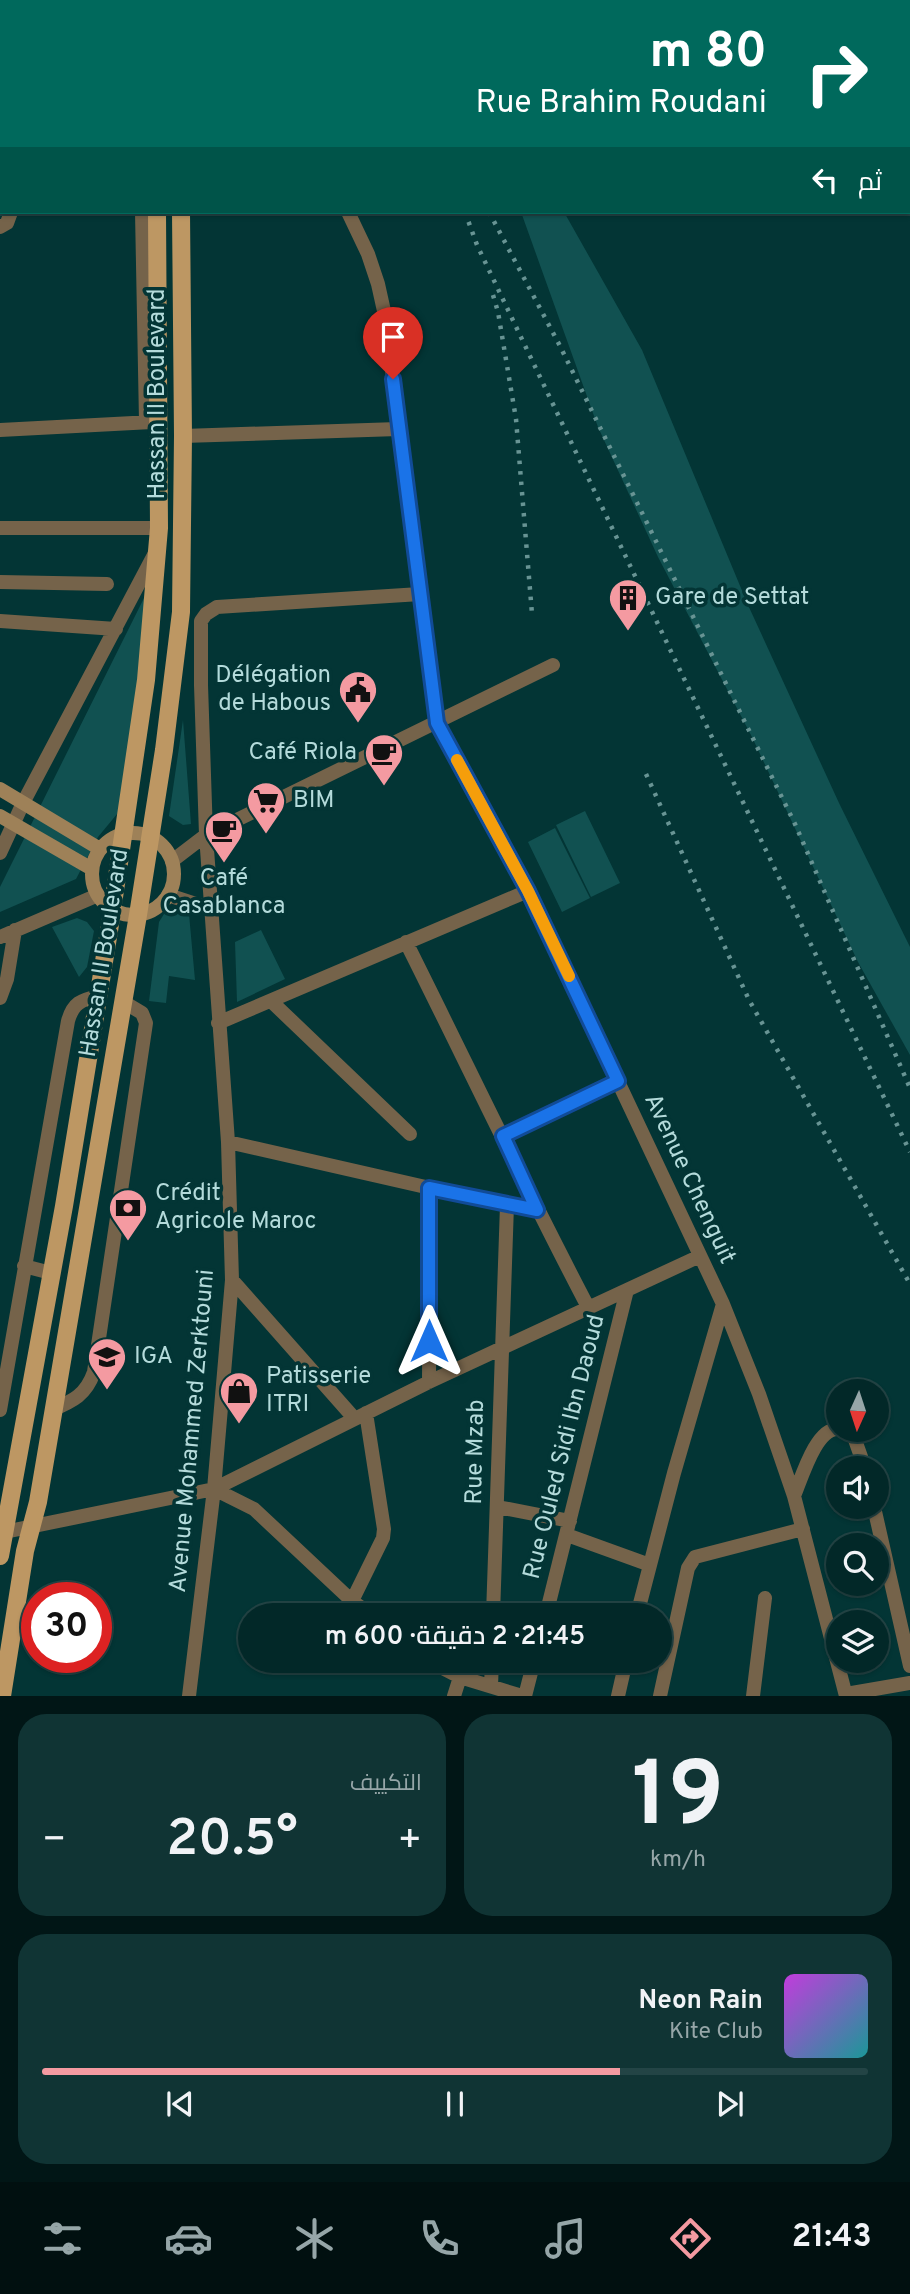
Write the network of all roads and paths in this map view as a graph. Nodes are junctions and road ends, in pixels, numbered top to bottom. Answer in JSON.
{"nodes":[{"id":1,"x":0,"y":44,"type":"edge"},
{"id":2,"x":0,"y":57,"type":"edge"},
{"id":3,"x":10,"y":214,"type":"edge"},
{"id":4,"x":142,"y":214,"type":"edge"},
{"id":5,"x":157,"y":214,"type":"edge"},
{"id":6,"x":181,"y":214,"type":"edge"},
{"id":7,"x":349,"y":214,"type":"edge"},
{"id":8,"x":0,"y":227,"type":"edge"},
{"id":9,"x":153,"y":422,"type":"junction"},
{"id":10,"x":398,"y":429,"type":"junction"},
{"id":11,"x":0,"y":430,"type":"edge"},
{"id":12,"x":183,"y":436,"type":"junction"},
{"id":13,"x":159,"y":527,"type":"junction"},
{"id":14,"x":0,"y":528,"type":"edge"},
{"id":15,"x":157,"y":548,"type":"junction"},
{"id":16,"x":0,"y":582,"type":"edge"},
{"id":17,"x":107,"y":584,"type":"dead end"},
{"id":18,"x":420,"y":594,"type":"junction"},
{"id":19,"x":0,"y":621,"type":"edge"},
{"id":20,"x":116,"y":629,"type":"junction"},
{"id":21,"x":553,"y":665,"type":"dead end"},
{"id":22,"x":437,"y":723,"type":"junction"},
{"id":23,"x":0,"y":789,"type":"edge"},
{"id":24,"x":23,"y":803,"type":"junction"},
{"id":25,"x":0,"y":816,"type":"edge"},
{"id":26,"x":14,"y":825,"type":"junction"},
{"id":27,"x":123,"y":834,"type":"junction"},
{"id":28,"x":206,"y":835,"type":"junction"},
{"id":29,"x":149,"y":836,"type":"junction"},
{"id":30,"x":100,"y":849,"type":"junction"},
{"id":31,"x":0,"y":853,"type":"edge"},
{"id":32,"x":172,"y":861,"type":"junction"},
{"id":33,"x":92,"y":869,"type":"junction"},
{"id":34,"x":528,"y":891,"type":"junction"},
{"id":35,"x":98,"y":895,"type":"junction"},
{"id":36,"x":168,"y":895,"type":"junction"},
{"id":37,"x":112,"y":909,"type":"junction"},
{"id":38,"x":211,"y":909,"type":"junction"},
{"id":39,"x":138,"y":915,"type":"junction"},
{"id":40,"x":15,"y":930,"type":"junction"},
{"id":41,"x":0,"y":937,"type":"edge"},
{"id":42,"x":406,"y":942,"type":"junction"},
{"id":43,"x":98,"y":996,"type":"junction"},
{"id":44,"x":0,"y":998,"type":"edge"},
{"id":45,"x":122,"y":1001,"type":"junction"},
{"id":46,"x":272,"y":1002,"type":"junction"},
{"id":47,"x":218,"y":1023,"type":"junction"},
{"id":48,"x":618,"y":1081,"type":"junction"},
{"id":49,"x":410,"y":1134,"type":"dead end"},
{"id":50,"x":503,"y":1136,"type":"junction"},
{"id":51,"x":228,"y":1142,"type":"junction"},
{"id":52,"x":429,"y":1188,"type":"junction"},
{"id":53,"x":507,"y":1205,"type":"junction"},
{"id":54,"x":537,"y":1210,"type":"junction"},
{"id":55,"x":700,"y":1256,"type":"junction"},
{"id":56,"x":24,"y":1266,"type":"junction"},
{"id":57,"x":51,"y":1273,"type":"junction"},
{"id":58,"x":232,"y":1280,"type":"junction"},
{"id":59,"x":627,"y":1290,"type":"junction"},
{"id":60,"x":723,"y":1304,"type":"junction"},
{"id":61,"x":588,"y":1307,"type":"junction"},
{"id":62,"x":7,"y":1326,"type":"edge"},
{"id":63,"x":501,"y":1348,"type":"junction"},
{"id":64,"x":429,"y":1382,"type":"junction"},
{"id":65,"x":0,"y":1410,"type":"edge"},
{"id":66,"x":52,"y":1410,"type":"junction"},
{"id":67,"x":360,"y":1415,"type":"junction"},
{"id":68,"x":826,"y":1433,"type":"edge"},
{"id":69,"x":214,"y":1489,"type":"junction"},
{"id":70,"x":794,"y":1496,"type":"junction"},
{"id":71,"x":498,"y":1507,"type":"junction"},
{"id":72,"x":877,"y":1519,"type":"edge"},
{"id":73,"x":32,"y":1527,"type":"junction"},
{"id":74,"x":569,"y":1528,"type":"junction"},
{"id":75,"x":803,"y":1529,"type":"junction"},
{"id":76,"x":2,"y":1533,"type":"edge"},
{"id":77,"x":0,"y":1556,"type":"edge"},
{"id":78,"x":650,"y":1565,"type":"junction"},
{"id":79,"x":765,"y":1598,"type":"dead end"},
{"id":80,"x":352,"y":1601,"type":"junction"},
{"id":81,"x":355,"y":1603,"type":"edge"},
{"id":82,"x":494,"y":1603,"type":"edge"},
{"id":83,"x":549,"y":1603,"type":"edge"},
{"id":84,"x":640,"y":1603,"type":"edge"},
{"id":85,"x":910,"y":1667,"type":"edge"},
{"id":86,"x":452,"y":1673,"type":"edge"},
{"id":87,"x":492,"y":1673,"type":"edge"},
{"id":88,"x":531,"y":1673,"type":"edge"},
{"id":89,"x":623,"y":1673,"type":"edge"},
{"id":90,"x":460,"y":1677,"type":"junction"},
{"id":91,"x":910,"y":1683,"type":"edge"},
{"id":92,"x":491,"y":1686,"type":"junction"},
{"id":93,"x":846,"y":1695,"type":"edge"},
{"id":94,"x":2,"y":1696,"type":"edge"},
{"id":95,"x":189,"y":1696,"type":"edge"},
{"id":96,"x":454,"y":1696,"type":"edge"},
{"id":97,"x":524,"y":1696,"type":"edge"},
{"id":98,"x":618,"y":1696,"type":"edge"},
{"id":99,"x":660,"y":1696,"type":"edge"},
{"id":100,"x":754,"y":1696,"type":"edge"}],
"edges":[{"from":1,"to":2,"type":"street"},
{"from":3,"to":8,"type":"street"},
{"from":4,"to":9,"type":"street"},
{"from":5,"to":9,"type":"main road","name":"Hassan II Boulevard"},
{"from":6,"to":12,"type":"main road","name":"Hassan II Boulevard"},
{"from":7,"to":10,"type":"street","name":"Avenue Chenguit"},
{"from":9,"to":11,"type":"street"},
{"from":9,"to":13,"type":"main road","name":"Hassan II Boulevard"},
{"from":10,"to":12,"type":"street"},
{"from":10,"to":18,"type":"street","name":"Avenue Chenguit"},
{"from":12,"to":29,"type":"main road","name":"Hassan II Boulevard"},
{"from":13,"to":14,"type":"street"},
{"from":13,"to":15,"type":"main road","name":"Hassan II Boulevard"},
{"from":15,"to":20,"type":"street"},
{"from":15,"to":27,"type":"main road","name":"Hassan II Boulevard"},
{"from":16,"to":17,"type":"street"},
{"from":18,"to":22,"type":"street","name":"Avenue Chenguit"},
{"from":18,"to":28,"type":"street","name":"Avenue Mohammed Zerktouni"},
{"from":19,"to":20,"type":"street"},
{"from":20,"to":24,"type":"street"},
{"from":21,"to":22,"type":"street"},
{"from":22,"to":28,"type":"street"},
{"from":22,"to":34,"type":"street","name":"Avenue Chenguit"},
{"from":23,"to":24,"type":"street"},
{"from":24,"to":26,"type":"street"},
{"from":24,"to":30,"type":"street"},
{"from":25,"to":26,"type":"street"},
{"from":26,"to":31,"type":"street"},
{"from":26,"to":33,"type":"street"},
{"from":27,"to":29,"type":"street"},
{"from":27,"to":30,"type":"street"},
{"from":27,"to":37,"type":"main road","name":"Hassan II Boulevard"},
{"from":28,"to":32,"type":"street"},
{"from":28,"to":38,"type":"street","name":"Avenue Mohammed Zerktouni"},
{"from":29,"to":32,"type":"street"},
{"from":29,"to":39,"type":"main road","name":"Hassan II Boulevard"},
{"from":30,"to":33,"type":"street"},
{"from":32,"to":36,"type":"street"},
{"from":33,"to":35,"type":"street"},
{"from":34,"to":42,"type":"street"},
{"from":34,"to":48,"type":"street","name":"Avenue Chenguit"},
{"from":35,"to":37,"type":"street"},
{"from":35,"to":40,"type":"street"},
{"from":36,"to":38,"type":"street"},
{"from":36,"to":39,"type":"street"},
{"from":37,"to":39,"type":"street"},
{"from":37,"to":43,"type":"main road","name":"Hassan II Boulevard"},
{"from":38,"to":47,"type":"street","name":"Avenue Mohammed Zerktouni"},
{"from":39,"to":45,"type":"main road","name":"Hassan II Boulevard"},
{"from":40,"to":41,"type":"street"},
{"from":40,"to":44,"type":"street"},
{"from":42,"to":46,"type":"street"},
{"from":42,"to":50,"type":"street"},
{"from":43,"to":56,"type":"street"},
{"from":43,"to":57,"type":"main road","name":"Hassan II Boulevard"},
{"from":45,"to":66,"type":"main road","name":"Hassan II Boulevard"},
{"from":45,"to":66,"type":"street"},
{"from":46,"to":47,"type":"street"},
{"from":46,"to":49,"type":"street"},
{"from":47,"to":51,"type":"street","name":"Avenue Mohammed Zerktouni"},
{"from":48,"to":50,"type":"street"},
{"from":48,"to":55,"type":"street","name":"Avenue Chenguit"},
{"from":50,"to":54,"type":"street"},
{"from":51,"to":52,"type":"street"},
{"from":51,"to":58,"type":"street","name":"Avenue Mohammed Zerktouni"},
{"from":52,"to":53,"type":"street"},
{"from":52,"to":64,"type":"street"},
{"from":53,"to":54,"type":"street"},
{"from":53,"to":63,"type":"street","name":"Rue Mzab"},
{"from":54,"to":61,"type":"street"},
{"from":55,"to":59,"type":"street"},
{"from":55,"to":60,"type":"street","name":"Avenue Chenguit"},
{"from":56,"to":57,"type":"street"},
{"from":56,"to":62,"type":"street"},
{"from":57,"to":76,"type":"main road","name":"Hassan II Boulevard"},
{"from":58,"to":67,"type":"street"},
{"from":58,"to":69,"type":"street","name":"Avenue Mohammed Zerktouni"},
{"from":59,"to":61,"type":"street"},
{"from":59,"to":74,"type":"street","name":"Rue Ouled Sidi Ibn Daoud"},
{"from":60,"to":70,"type":"street","name":"Avenue Chenguit"},
{"from":60,"to":78,"type":"street"},
{"from":61,"to":63,"type":"street"},
{"from":62,"to":65,"type":"street"},
{"from":63,"to":64,"type":"street"},
{"from":63,"to":71,"type":"street","name":"Rue Mzab"},
{"from":64,"to":67,"type":"street"},
{"from":66,"to":73,"type":"main road","name":"Hassan II Boulevard"},
{"from":67,"to":69,"type":"street"},
{"from":67,"to":80,"type":"street"},
{"from":68,"to":70,"type":"street"},
{"from":69,"to":73,"type":"street"},
{"from":69,"to":80,"type":"street"},
{"from":69,"to":95,"type":"street","name":"Avenue Mohammed Zerktouni"},
{"from":70,"to":75,"type":"street","name":"Avenue Chenguit"},
{"from":71,"to":74,"type":"street"},
{"from":71,"to":82,"type":"street","name":"Rue Mzab"},
{"from":72,"to":85,"type":"street"},
{"from":73,"to":76,"type":"street"},
{"from":73,"to":94,"type":"main road","name":"Hassan II Boulevard"},
{"from":74,"to":78,"type":"street"},
{"from":74,"to":83,"type":"street","name":"Rue Ouled Sidi Ibn Daoud"},
{"from":75,"to":93,"type":"street","name":"Avenue Chenguit"},
{"from":75,"to":99,"type":"street"},
{"from":76,"to":77,"type":"main road","name":"Hassan II Boulevard"},
{"from":78,"to":84,"type":"street"},
{"from":79,"to":100,"type":"street"},
{"from":80,"to":81,"type":"street"},
{"from":86,"to":90,"type":"street"},
{"from":87,"to":92,"type":"street"},
{"from":88,"to":97,"type":"street"},
{"from":89,"to":98,"type":"street"},
{"from":90,"to":92,"type":"street"},
{"from":90,"to":96,"type":"street"},
{"from":91,"to":93,"type":"street"},
{"from":92,"to":97,"type":"street"}]}
